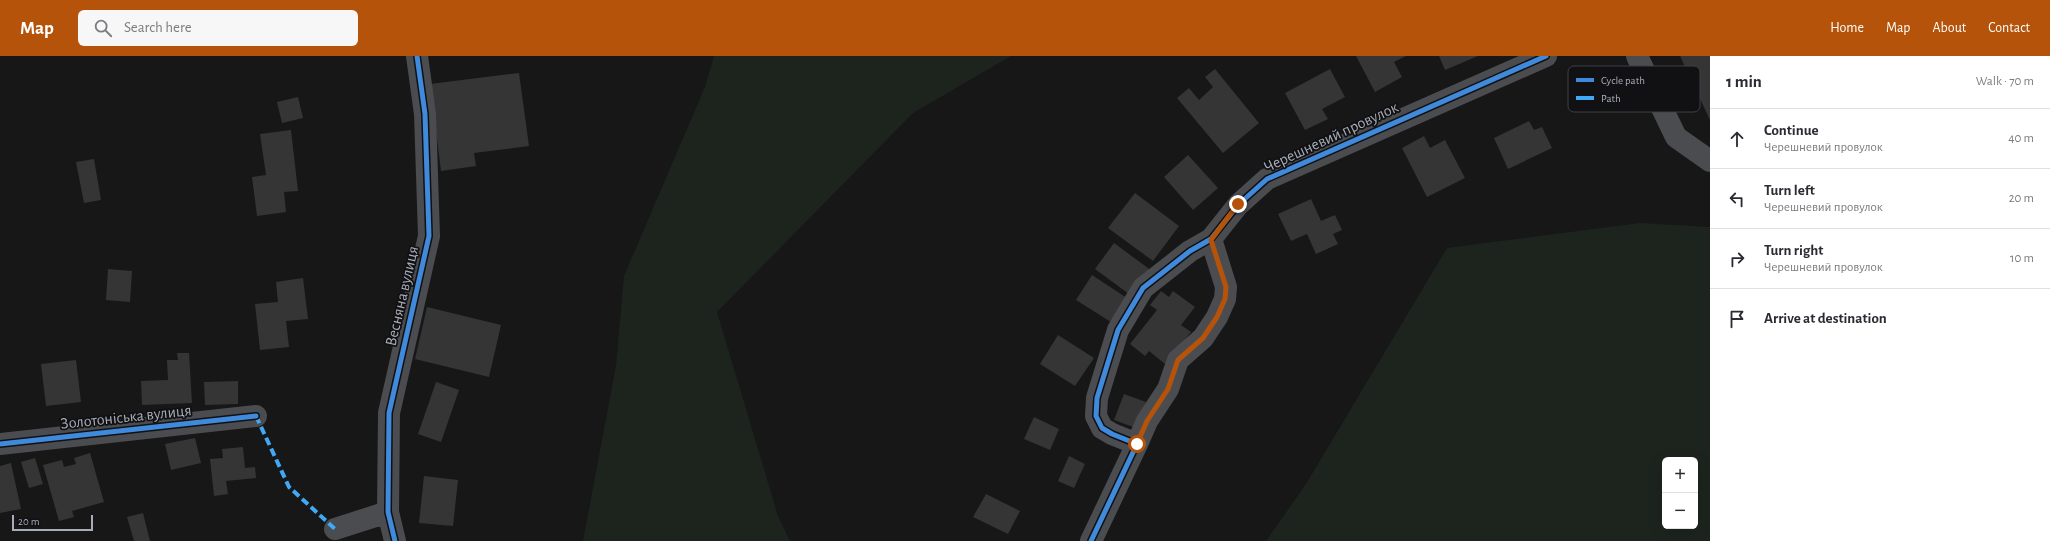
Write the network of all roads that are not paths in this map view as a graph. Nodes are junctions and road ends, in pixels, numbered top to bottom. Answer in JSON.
{"nodes":[{"id":1,"x":417,"y":56,"type":"edge"},
{"id":2,"x":1546,"y":56,"type":"edge"},
{"id":3,"x":1637,"y":56,"type":"edge"},
{"id":4,"x":1642,"y":66,"type":"edge"},
{"id":5,"x":1663,"y":112,"type":"edge"},
{"id":6,"x":1710,"y":162,"type":"edge"},
{"id":7,"x":1211,"y":240,"type":"junction"},
{"id":8,"x":256,"y":416,"type":"dead end"},
{"id":9,"x":0,"y":444,"type":"edge"},
{"id":10,"x":1137,"y":444,"type":"junction"},
{"id":11,"x":388,"y":512,"type":"junction"},
{"id":12,"x":335,"y":529,"type":"dead end"},
{"id":13,"x":395,"y":541,"type":"edge"},
{"id":14,"x":1091,"y":541,"type":"edge"}],
"edges":[{"from":1,"to":11,"type":"street","name":"Весняна вулиця"},
{"from":2,"to":7,"type":"street","name":"Черешневий провулок"},
{"from":3,"to":4,"type":"street"},
{"from":5,"to":6,"type":"street"},
{"from":7,"to":10,"type":"street"},
{"from":7,"to":10,"type":"street","name":"Черешневий провулок"},
{"from":8,"to":9,"type":"street","name":"Золотоніська вулиця"},
{"from":10,"to":14,"type":"street"},
{"from":11,"to":12,"type":"street"},
{"from":11,"to":13,"type":"street","name":"Весняна вулиця"}]}
